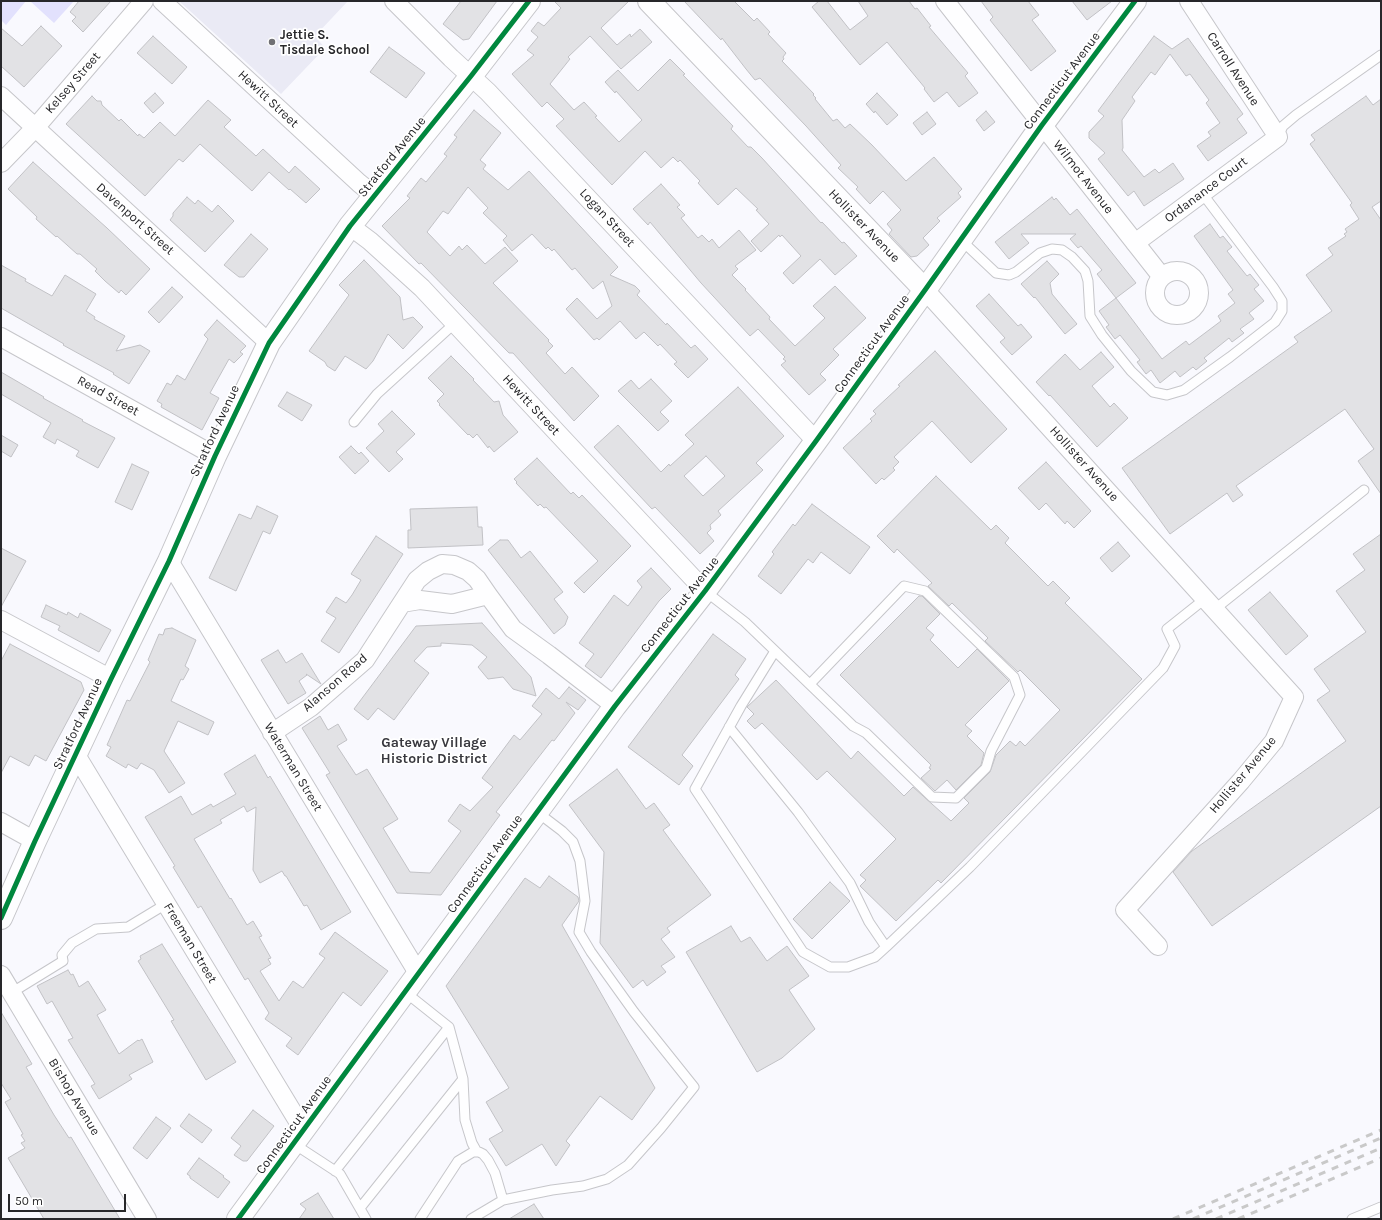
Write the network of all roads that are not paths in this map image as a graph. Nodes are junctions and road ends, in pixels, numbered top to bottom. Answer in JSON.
{"nodes":[{"id":1,"x":144,"y":1,"type":"edge"},
{"id":2,"x":162,"y":1,"type":"edge"},
{"id":3,"x":394,"y":1,"type":"edge"},
{"id":4,"x":529,"y":1,"type":"edge"},
{"id":5,"x":649,"y":1,"type":"edge"},
{"id":6,"x":945,"y":1,"type":"edge"},
{"id":7,"x":1135,"y":1,"type":"edge"},
{"id":8,"x":1189,"y":1,"type":"edge"},
{"id":9,"x":1381,"y":56,"type":"edge"},
{"id":10,"x":471,"y":76,"type":"junction"},
{"id":11,"x":1,"y":96,"type":"edge"},
{"id":12,"x":1042,"y":124,"type":"junction"},
{"id":13,"x":35,"y":128,"type":"junction"},
{"id":14,"x":1278,"y":137,"type":"junction"},
{"id":15,"x":1,"y":163,"type":"edge"},
{"id":16,"x":1202,"y":193,"type":"junction"},
{"id":17,"x":375,"y":196,"type":"junction"},
{"id":18,"x":350,"y":226,"type":"junction"},
{"id":19,"x":961,"y":240,"type":"junction"},
{"id":20,"x":1135,"y":243,"type":"junction"},
{"id":21,"x":1162,"y":277,"type":"dead end"},
{"id":22,"x":925,"y":290,"type":"junction"},
{"id":23,"x":454,"y":323,"type":"junction"},
{"id":24,"x":1,"y":336,"type":"edge"},
{"id":25,"x":268,"y":343,"type":"junction"},
{"id":26,"x":354,"y":422,"type":"dead end"},
{"id":27,"x":816,"y":441,"type":"junction"},
{"id":28,"x":215,"y":456,"type":"junction"},
{"id":29,"x":1364,"y":490,"type":"dead end"},
{"id":30,"x":169,"y":561,"type":"junction"},
{"id":31,"x":706,"y":591,"type":"junction"},
{"id":32,"x":488,"y":595,"type":"junction"},
{"id":33,"x":402,"y":603,"type":"junction"},
{"id":34,"x":1210,"y":604,"type":"junction"},
{"id":35,"x":1,"y":620,"type":"edge"},
{"id":36,"x":775,"y":651,"type":"junction"},
{"id":37,"x":111,"y":679,"type":"junction"},
{"id":38,"x":810,"y":684,"type":"junction"},
{"id":39,"x":615,"y":706,"type":"junction"},
{"id":40,"x":729,"y":727,"type":"junction"},
{"id":41,"x":272,"y":733,"type":"junction"},
{"id":42,"x":76,"y":755,"type":"junction"},
{"id":43,"x":537,"y":812,"type":"junction"},
{"id":44,"x":1,"y":822,"type":"edge"},
{"id":45,"x":35,"y":841,"type":"junction"},
{"id":46,"x":166,"y":904,"type":"junction"},
{"id":47,"x":1,"y":918,"type":"edge"},
{"id":48,"x":1158,"y":946,"type":"dead end"},
{"id":49,"x":886,"y":947,"type":"junction"},
{"id":50,"x":418,"y":973,"type":"junction"},
{"id":51,"x":1,"y":975,"type":"edge"},
{"id":52,"x":405,"y":992,"type":"junction"},
{"id":53,"x":11,"y":993,"type":"junction"},
{"id":54,"x":449,"y":1027,"type":"junction"},
{"id":55,"x":463,"y":1079,"type":"junction"},
{"id":56,"x":299,"y":1137,"type":"junction"},
{"id":57,"x":477,"y":1152,"type":"junction"},
{"id":58,"x":335,"y":1171,"type":"junction"},
{"id":59,"x":503,"y":1200,"type":"junction"},
{"id":60,"x":1381,"y":1207,"type":"edge"},
{"id":61,"x":360,"y":1208,"type":"junction"},
{"id":62,"x":147,"y":1219,"type":"edge"},
{"id":63,"x":238,"y":1219,"type":"edge"},
{"id":64,"x":366,"y":1219,"type":"edge"},
{"id":65,"x":420,"y":1219,"type":"edge"},
{"id":66,"x":471,"y":1219,"type":"edge"},
{"id":67,"x":1352,"y":1219,"type":"edge"}],
"edges":[{"from":1,"to":13,"type":"street","name":"Kelsey Street"},
{"from":2,"to":17,"type":"street","name":"Hewitt Street"},
{"from":3,"to":10,"type":"street","name":"Logan Street"},
{"from":4,"to":10,"type":"main road","name":"Stratford Avenue"},
{"from":5,"to":22,"type":"main road","name":"Hollister Avenue"},
{"from":6,"to":12,"type":"street","name":"Wilmot Avenue"},
{"from":7,"to":12,"type":"main road","name":"Connecticut Avenue"},
{"from":8,"to":14,"type":"street","name":"Carroll Avenue"},
{"from":9,"to":14,"type":"lane"},
{"from":10,"to":17,"type":"main road","name":"Stratford Avenue"},
{"from":10,"to":27,"type":"street","name":"Logan Street"},
{"from":11,"to":13,"type":"street","name":"Davenport Street"},
{"from":12,"to":19,"type":"main road","name":"Connecticut Avenue"},
{"from":12,"to":20,"type":"street","name":"Wilmot Avenue"},
{"from":13,"to":15,"type":"street","name":"Kelsey Street"},
{"from":13,"to":25,"type":"street","name":"Davenport Street"},
{"from":14,"to":16,"type":"street","name":"Ordanance Court"},
{"from":16,"to":19,"type":"lane"},
{"from":16,"to":20,"type":"street","name":"Ordanance Court"},
{"from":17,"to":18,"type":"main road","name":"Stratford Avenue"},
{"from":18,"to":23,"type":"street","name":"Hewitt Street"},
{"from":18,"to":25,"type":"main road","name":"Stratford Avenue"},
{"from":19,"to":22,"type":"main road","name":"Connecticut Avenue"},
{"from":20,"to":21,"type":"street","name":"Wilmot Avenue"},
{"from":22,"to":27,"type":"main road","name":"Connecticut Avenue"},
{"from":22,"to":34,"type":"street","name":"Hollister Avenue"},
{"from":23,"to":26,"type":"lane"},
{"from":23,"to":31,"type":"street","name":"Hewitt Street"},
{"from":24,"to":28,"type":"street","name":"Read Street"},
{"from":25,"to":28,"type":"main road","name":"Stratford Avenue"},
{"from":27,"to":31,"type":"main road","name":"Connecticut Avenue"},
{"from":28,"to":30,"type":"main road","name":"Stratford Avenue"},
{"from":29,"to":34,"type":"lane"},
{"from":30,"to":37,"type":"main road","name":"Stratford Avenue"},
{"from":30,"to":41,"type":"street","name":"Waterman Street"},
{"from":31,"to":36,"type":"lane"},
{"from":31,"to":39,"type":"main road","name":"Connecticut Avenue"},
{"from":32,"to":33,"type":"street"},
{"from":32,"to":33,"type":"street","name":"Alanson Road"},
{"from":32,"to":39,"type":"street","name":"Alanson Road"},
{"from":33,"to":41,"type":"street","name":"Alanson Road"},
{"from":34,"to":48,"type":"street","name":"Hollister Avenue"},
{"from":34,"to":49,"type":"lane"},
{"from":35,"to":37,"type":"street"},
{"from":36,"to":38,"type":"lane"},
{"from":36,"to":40,"type":"lane"},
{"from":37,"to":42,"type":"main road","name":"Stratford Avenue"},
{"from":38,"to":38,"type":"lane"},
{"from":39,"to":43,"type":"main road","name":"Connecticut Avenue"},
{"from":40,"to":49,"type":"lane"},
{"from":40,"to":49,"type":"lane"},
{"from":41,"to":50,"type":"street","name":"Waterman Street"},
{"from":42,"to":45,"type":"main road","name":"Stratford Avenue"},
{"from":42,"to":46,"type":"street","name":"Freeman Street"},
{"from":43,"to":50,"type":"main road","name":"Connecticut Avenue"},
{"from":43,"to":59,"type":"lane"},
{"from":44,"to":45,"type":"street"},
{"from":45,"to":47,"type":"main road","name":"Stratford Avenue"},
{"from":46,"to":53,"type":"lane"},
{"from":46,"to":56,"type":"street","name":"Freeman Street"},
{"from":50,"to":52,"type":"main road","name":"Connecticut Avenue"},
{"from":51,"to":53,"type":"street","name":"Bishop Avenue"},
{"from":52,"to":54,"type":"lane"},
{"from":52,"to":56,"type":"main road","name":"Connecticut Avenue"},
{"from":53,"to":62,"type":"street","name":"Bishop Avenue"},
{"from":54,"to":55,"type":"lane"},
{"from":54,"to":58,"type":"lane"},
{"from":55,"to":57,"type":"lane"},
{"from":55,"to":61,"type":"lane"},
{"from":56,"to":58,"type":"lane"},
{"from":56,"to":63,"type":"main road","name":"Connecticut Avenue"},
{"from":57,"to":59,"type":"lane"},
{"from":57,"to":65,"type":"lane"},
{"from":58,"to":61,"type":"lane"},
{"from":59,"to":66,"type":"lane"},
{"from":60,"to":67,"type":"lane"},
{"from":61,"to":64,"type":"lane"}]}
